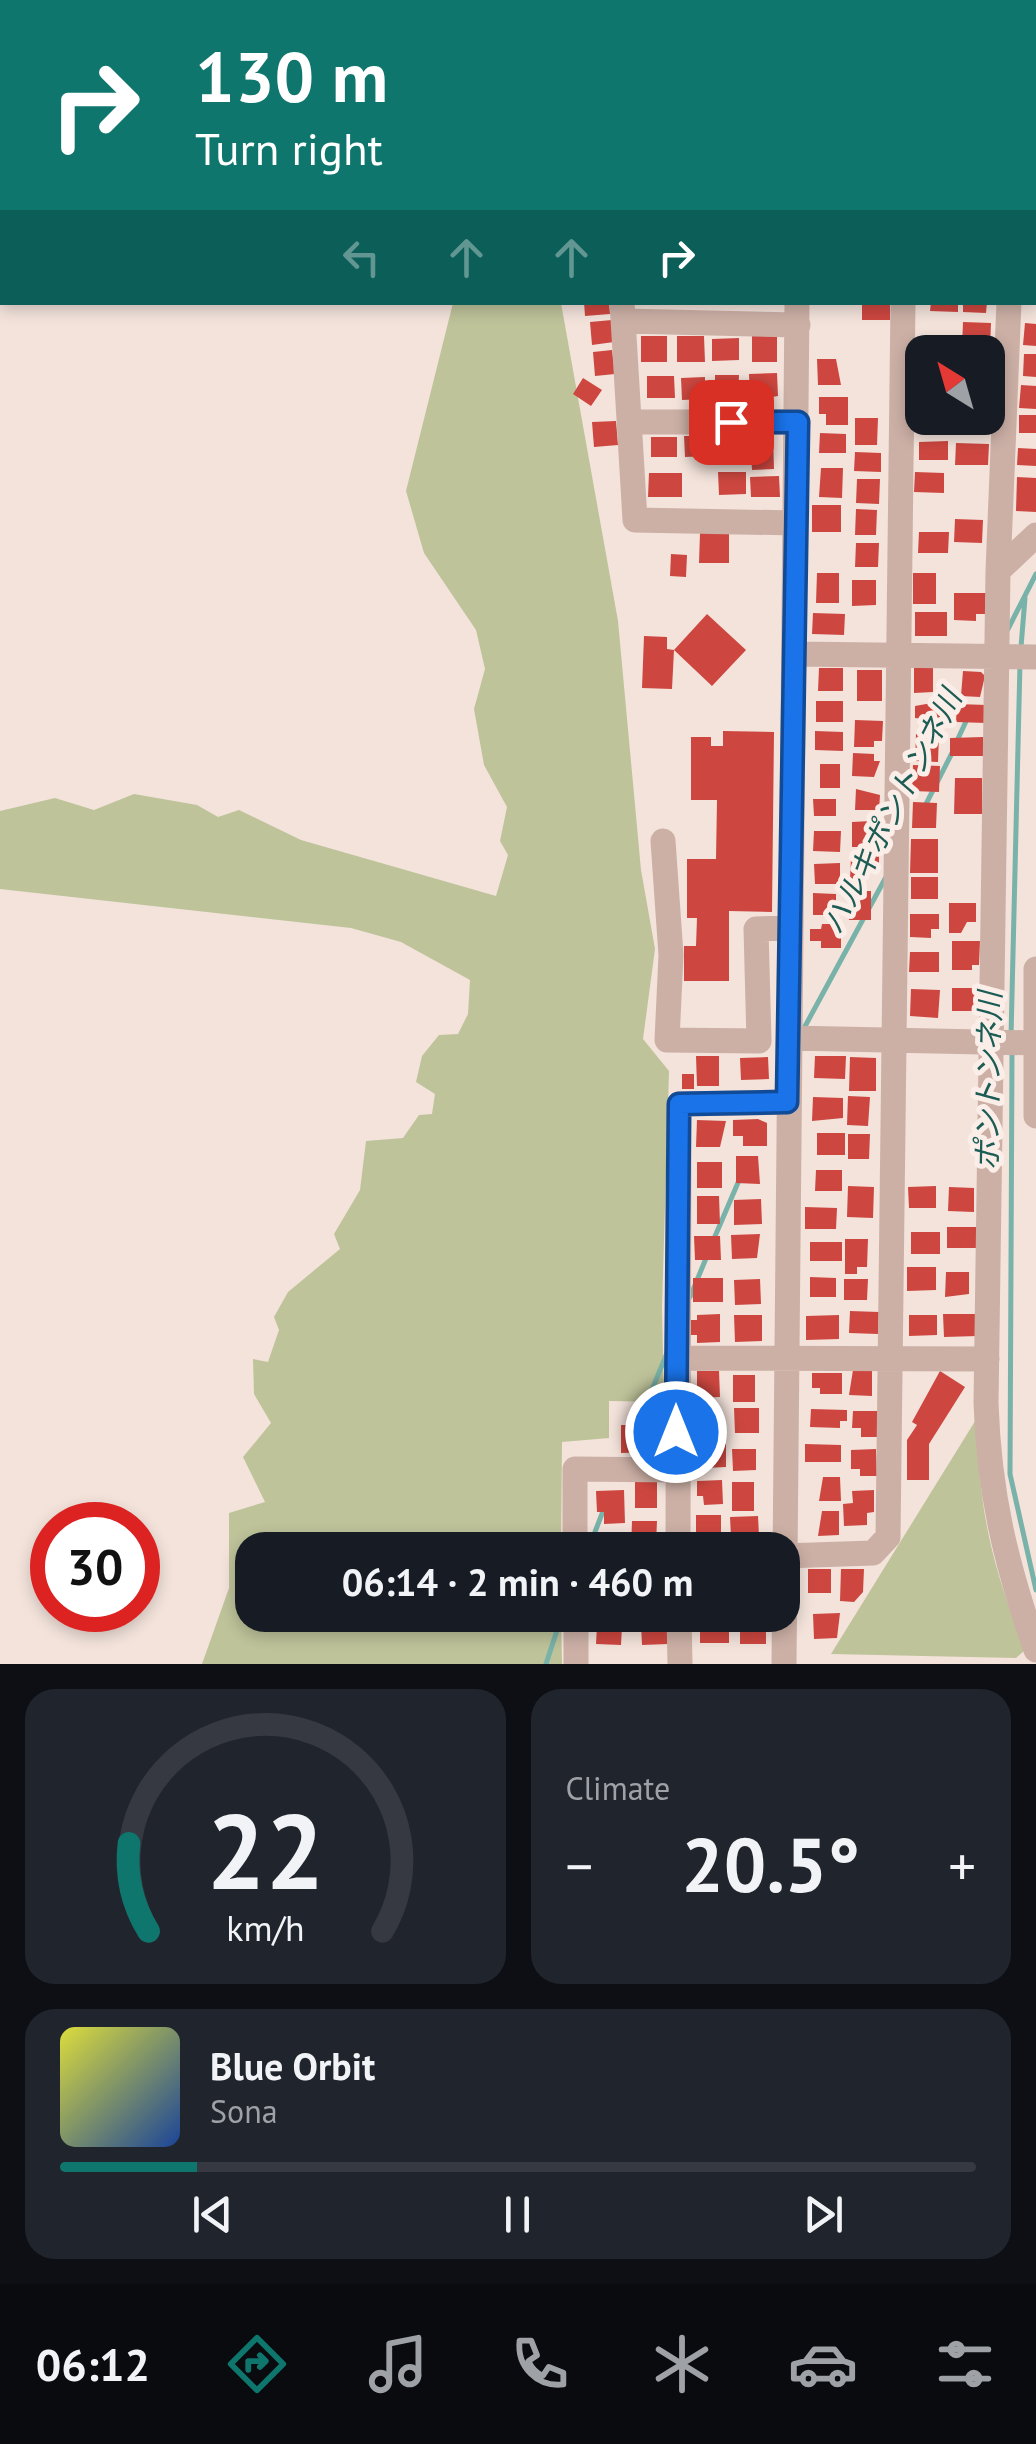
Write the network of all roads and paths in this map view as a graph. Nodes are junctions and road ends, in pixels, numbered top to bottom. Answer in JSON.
{"nodes":[{"id":1,"x":903,"y":305,"type":"edge"},
{"id":2,"x":1009,"y":305,"type":"edge"},
{"id":3,"x":623,"y":312,"type":"edge"},
{"id":4,"x":798,"y":314,"type":"edge"},
{"id":5,"x":631,"y":422,"type":"junction"},
{"id":6,"x":798,"y":422,"type":"junction"},
{"id":7,"x":796,"y":523,"type":"junction"},
{"id":8,"x":1036,"y":534,"type":"edge"},
{"id":9,"x":998,"y":571,"type":"junction"},
{"id":10,"x":796,"y":654,"type":"junction"},
{"id":11,"x":901,"y":656,"type":"junction"},
{"id":12,"x":1018,"y":657,"type":"edge"},
{"id":13,"x":663,"y":842,"type":"dead end"},
{"id":14,"x":791,"y":928,"type":"junction"},
{"id":15,"x":1036,"y":968,"type":"edge"},
{"id":16,"x":758,"y":1000,"type":"junction"},
{"id":17,"x":790,"y":1000,"type":"junction"},
{"id":18,"x":790,"y":1038,"type":"junction"},
{"id":19,"x":896,"y":1041,"type":"junction"},
{"id":20,"x":1017,"y":1042,"type":"edge"},
{"id":21,"x":787,"y":1102,"type":"junction"},
{"id":22,"x":1036,"y":1116,"type":"edge"},
{"id":23,"x":784,"y":1356,"type":"junction"},
{"id":24,"x":676,"y":1358,"type":"junction"},
{"id":25,"x":892,"y":1358,"type":"junction"},
{"id":26,"x":986,"y":1359,"type":"junction"},
{"id":27,"x":676,"y":1470,"type":"junction"},
{"id":28,"x":576,"y":1532,"type":"edge"},
{"id":29,"x":678,"y":1532,"type":"edge"},
{"id":30,"x":784,"y":1532,"type":"edge"},
{"id":31,"x":800,"y":1555,"type":"edge"},
{"id":32,"x":576,"y":1632,"type":"edge"},
{"id":33,"x":679,"y":1632,"type":"edge"},
{"id":34,"x":784,"y":1632,"type":"edge"},
{"id":35,"x":1036,"y":1650,"type":"edge"},
{"id":36,"x":576,"y":1664,"type":"edge"},
{"id":37,"x":680,"y":1664,"type":"edge"},
{"id":38,"x":784,"y":1664,"type":"edge"}],
"edges":[{"from":1,"to":11,"type":"street"},
{"from":2,"to":9,"type":"street"},
{"from":3,"to":4,"type":"street"},
{"from":3,"to":5,"type":"street"},
{"from":4,"to":6,"type":"street"},
{"from":5,"to":6,"type":"street"},
{"from":5,"to":7,"type":"street"},
{"from":6,"to":7,"type":"street"},
{"from":7,"to":10,"type":"street"},
{"from":8,"to":9,"type":"street"},
{"from":9,"to":12,"type":"street"},
{"from":10,"to":11,"type":"street"},
{"from":10,"to":14,"type":"street"},
{"from":11,"to":12,"type":"street"},
{"from":11,"to":19,"type":"street"},
{"from":12,"to":20,"type":"street"},
{"from":13,"to":16,"type":"street"},
{"from":14,"to":16,"type":"street"},
{"from":14,"to":17,"type":"street"},
{"from":15,"to":20,"type":"street"},
{"from":16,"to":17,"type":"street"},
{"from":17,"to":18,"type":"street"},
{"from":18,"to":19,"type":"street"},
{"from":18,"to":21,"type":"street"},
{"from":19,"to":20,"type":"street"},
{"from":19,"to":25,"type":"street"},
{"from":20,"to":22,"type":"street"},
{"from":20,"to":26,"type":"street"},
{"from":21,"to":23,"type":"street"},
{"from":21,"to":24,"type":"street"},
{"from":23,"to":24,"type":"street"},
{"from":23,"to":25,"type":"street"},
{"from":23,"to":30,"type":"street"},
{"from":24,"to":27,"type":"street"},
{"from":25,"to":26,"type":"street"},
{"from":25,"to":31,"type":"street"},
{"from":26,"to":35,"type":"street"},
{"from":27,"to":28,"type":"street"},
{"from":27,"to":29,"type":"street"},
{"from":32,"to":36,"type":"street"},
{"from":33,"to":37,"type":"street"},
{"from":34,"to":38,"type":"street"}]}
